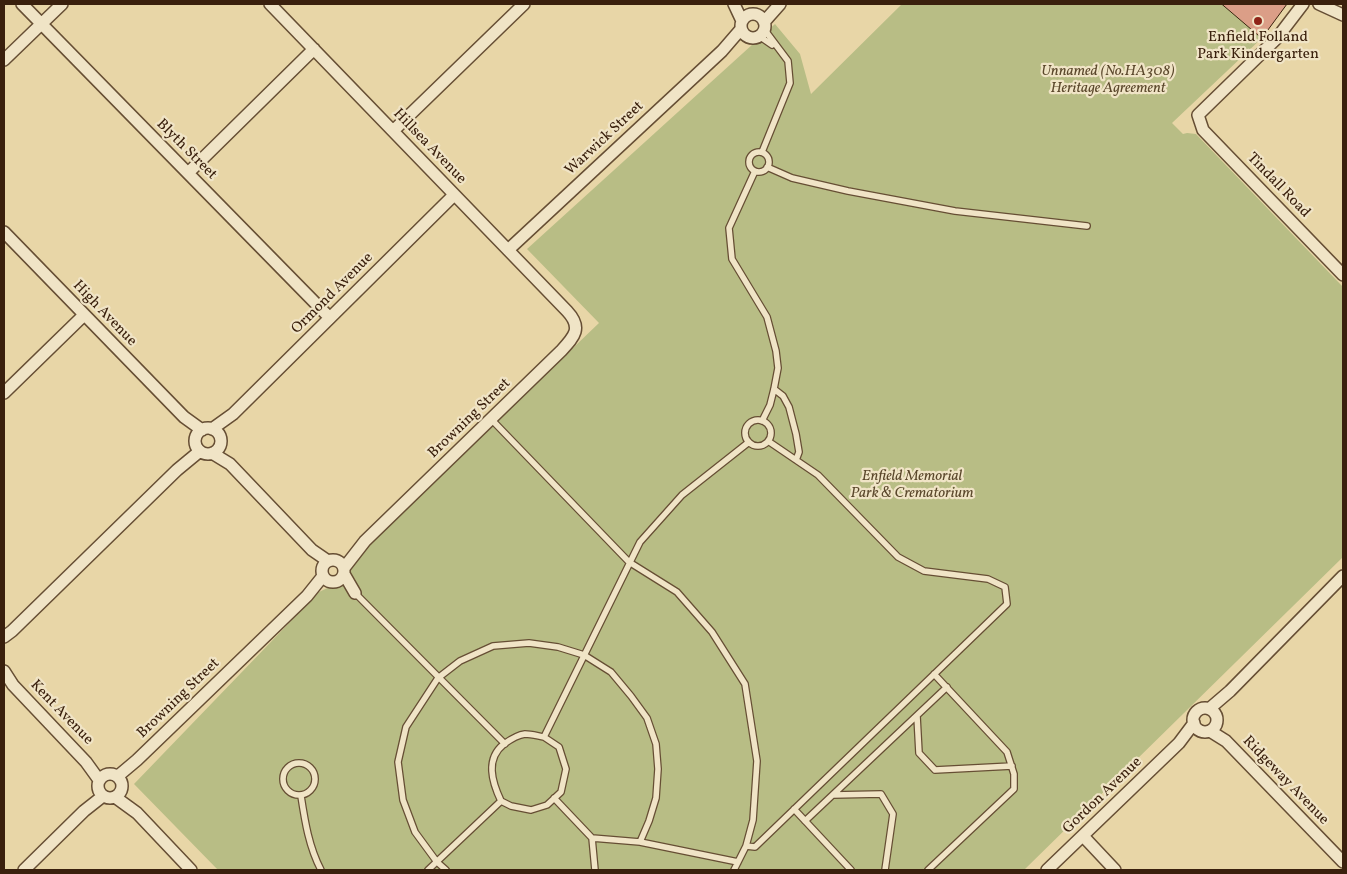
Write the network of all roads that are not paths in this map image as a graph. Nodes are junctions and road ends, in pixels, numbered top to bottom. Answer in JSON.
{"nodes":[{"id":1,"x":22,"y":4,"type":"edge"},
{"id":2,"x":62,"y":4,"type":"edge"},
{"id":3,"x":270,"y":4,"type":"edge"},
{"id":4,"x":521,"y":4,"type":"edge"},
{"id":5,"x":734,"y":4,"type":"edge"},
{"id":6,"x":776,"y":4,"type":"edge"},
{"id":7,"x":780,"y":4,"type":"edge"},
{"id":8,"x":1303,"y":4,"type":"edge"},
{"id":9,"x":1319,"y":4,"type":"edge"},
{"id":10,"x":1343,"y":15,"type":"edge"},
{"id":11,"x":41,"y":24,"type":"junction"},
{"id":12,"x":753,"y":25,"type":"junction"},
{"id":13,"x":314,"y":49,"type":"junction"},
{"id":14,"x":4,"y":60,"type":"edge"},
{"id":15,"x":393,"y":131,"type":"junction"},
{"id":16,"x":762,"y":152,"type":"junction"},
{"id":17,"x":767,"y":167,"type":"junction"},
{"id":18,"x":755,"y":171,"type":"junction"},
{"id":19,"x":188,"y":173,"type":"junction"},
{"id":20,"x":454,"y":194,"type":"junction"},
{"id":21,"x":1087,"y":226,"type":"dead end"},
{"id":22,"x":4,"y":232,"type":"edge"},
{"id":23,"x":508,"y":250,"type":"junction"},
{"id":24,"x":1343,"y":275,"type":"edge"},
{"id":25,"x":568,"y":312,"type":"joint"},
{"id":26,"x":84,"y":315,"type":"junction"},
{"id":27,"x":330,"y":318,"type":"junction"},
{"id":28,"x":774,"y":390,"type":"junction"},
{"id":29,"x":4,"y":393,"type":"edge"},
{"id":30,"x":491,"y":419,"type":"junction"},
{"id":31,"x":762,"y":421,"type":"junction"},
{"id":32,"x":207,"y":440,"type":"junction"},
{"id":33,"x":768,"y":441,"type":"junction"},
{"id":34,"x":749,"y":442,"type":"junction"},
{"id":35,"x":796,"y":460,"type":"junction"},
{"id":36,"x":629,"y":562,"type":"junction"},
{"id":37,"x":333,"y":571,"type":"junction"},
{"id":38,"x":1343,"y":576,"type":"edge"},
{"id":39,"x":355,"y":593,"type":"joint"},
{"id":40,"x":8,"y":634,"type":"edge"},
{"id":41,"x":4,"y":645,"type":"edge"},
{"id":42,"x":584,"y":655,"type":"junction"},
{"id":43,"x":4,"y":671,"type":"edge"},
{"id":44,"x":934,"y":674,"type":"junction"},
{"id":45,"x":438,"y":678,"type":"junction"},
{"id":46,"x":9,"y":682,"type":"edge"},
{"id":47,"x":947,"y":688,"type":"junction"},
{"id":48,"x":917,"y":716,"type":"junction"},
{"id":49,"x":1208,"y":722,"type":"junction"},
{"id":50,"x":544,"y":737,"type":"junction"},
{"id":51,"x":505,"y":744,"type":"junction"},
{"id":52,"x":1012,"y":766,"type":"junction"},
{"id":53,"x":102,"y":785,"type":"junction"},
{"id":54,"x":119,"y":787,"type":"junction"},
{"id":55,"x":833,"y":795,"type":"junction"},
{"id":56,"x":301,"y":796,"type":"junction"},
{"id":57,"x":554,"y":798,"type":"junction"},
{"id":58,"x":501,"y":801,"type":"junction"},
{"id":59,"x":794,"y":809,"type":"junction"},
{"id":60,"x":805,"y":822,"type":"junction"},
{"id":61,"x":1082,"y":836,"type":"junction"},
{"id":62,"x":592,"y":838,"type":"junction"},
{"id":63,"x":640,"y":842,"type":"junction"},
{"id":64,"x":746,"y":846,"type":"junction"},
{"id":65,"x":437,"y":862,"type":"junction"},
{"id":66,"x":738,"y":862,"type":"junction"},
{"id":67,"x":1343,"y":862,"type":"edge"},
{"id":68,"x":24,"y":870,"type":"edge"},
{"id":69,"x":191,"y":870,"type":"edge"},
{"id":70,"x":321,"y":870,"type":"edge"},
{"id":71,"x":428,"y":870,"type":"edge"},
{"id":72,"x":446,"y":870,"type":"edge"},
{"id":73,"x":595,"y":870,"type":"edge"},
{"id":74,"x":734,"y":870,"type":"edge"},
{"id":75,"x":851,"y":870,"type":"edge"},
{"id":76,"x":885,"y":870,"type":"edge"},
{"id":77,"x":928,"y":870,"type":"edge"},
{"id":78,"x":1047,"y":870,"type":"edge"},
{"id":79,"x":1115,"y":870,"type":"edge"}],
"edges":[{"from":1,"to":11,"type":"street","name":"Blyth Street"},
{"from":2,"to":11,"type":"street"},
{"from":3,"to":13,"type":"street","name":"Hillsea Avenue"},
{"from":4,"to":15,"type":"street"},
{"from":5,"to":12,"type":"street"},
{"from":6,"to":12,"type":"street","name":"Warwick Street"},
{"from":7,"to":12,"type":"street","name":"Warwick Street"},
{"from":8,"to":24,"type":"street","name":"Tindall Road"},
{"from":9,"to":10,"type":"street"},
{"from":11,"to":14,"type":"street"},
{"from":11,"to":19,"type":"street","name":"Blyth Street"},
{"from":12,"to":16,"type":"lane"},
{"from":12,"to":23,"type":"street","name":"Warwick Street"},
{"from":13,"to":15,"type":"street","name":"Hillsea Avenue"},
{"from":13,"to":19,"type":"street"},
{"from":15,"to":20,"type":"street","name":"Hillsea Avenue"},
{"from":16,"to":17,"type":"lane"},
{"from":16,"to":18,"type":"lane"},
{"from":17,"to":18,"type":"lane"},
{"from":17,"to":21,"type":"lane"},
{"from":18,"to":28,"type":"lane"},
{"from":19,"to":27,"type":"street","name":"Blyth Street"},
{"from":20,"to":23,"type":"street","name":"Hillsea Avenue"},
{"from":20,"to":27,"type":"street","name":"Ormond Avenue"},
{"from":22,"to":26,"type":"street","name":"High Avenue"},
{"from":23,"to":25,"type":"street","name":"Hillsea Avenue"},
{"from":25,"to":30,"type":"street","name":"Browning Street"},
{"from":26,"to":29,"type":"street"},
{"from":26,"to":32,"type":"street","name":"High Avenue"},
{"from":27,"to":32,"type":"street","name":"Ormond Avenue"},
{"from":28,"to":31,"type":"lane"},
{"from":28,"to":35,"type":"lane"},
{"from":30,"to":36,"type":"lane"},
{"from":30,"to":37,"type":"street","name":"Browning Street"},
{"from":31,"to":33,"type":"lane"},
{"from":31,"to":34,"type":"lane"},
{"from":32,"to":37,"type":"street","name":"High Avenue"},
{"from":32,"to":40,"type":"street","name":"Ormond Avenue"},
{"from":33,"to":34,"type":"lane"},
{"from":33,"to":35,"type":"lane"},
{"from":34,"to":36,"type":"lane"},
{"from":35,"to":44,"type":"lane"},
{"from":36,"to":42,"type":"lane"},
{"from":36,"to":64,"type":"lane"},
{"from":37,"to":39,"type":"street","name":"High Avenue"},
{"from":37,"to":54,"type":"street","name":"Browning Street"},
{"from":38,"to":49,"type":"street","name":"Gordon Avenue"},
{"from":39,"to":45,"type":"lane"},
{"from":40,"to":41,"type":"street","name":"Ormond Avenue"},
{"from":42,"to":45,"type":"lane"},
{"from":42,"to":50,"type":"lane"},
{"from":42,"to":63,"type":"lane"},
{"from":43,"to":46,"type":"street","name":"Kent Avenue"},
{"from":44,"to":47,"type":"lane"},
{"from":44,"to":59,"type":"lane"},
{"from":45,"to":51,"type":"lane"},
{"from":45,"to":65,"type":"lane"},
{"from":46,"to":53,"type":"street","name":"Kent Avenue"},
{"from":47,"to":48,"type":"lane"},
{"from":47,"to":52,"type":"lane"},
{"from":48,"to":52,"type":"lane"},
{"from":48,"to":55,"type":"lane"},
{"from":49,"to":61,"type":"street","name":"Gordon Avenue"},
{"from":49,"to":67,"type":"street","name":"Ridgeway Avenue"},
{"from":50,"to":51,"type":"lane"},
{"from":50,"to":57,"type":"lane"},
{"from":51,"to":58,"type":"lane"},
{"from":52,"to":77,"type":"lane"},
{"from":53,"to":54,"type":"street"},
{"from":53,"to":54,"type":"street"},
{"from":53,"to":68,"type":"street"},
{"from":54,"to":69,"type":"street"},
{"from":55,"to":60,"type":"lane"},
{"from":55,"to":76,"type":"lane"},
{"from":56,"to":56,"type":"lane"},
{"from":56,"to":70,"type":"lane"},
{"from":57,"to":58,"type":"lane"},
{"from":57,"to":62,"type":"lane"},
{"from":58,"to":65,"type":"lane"},
{"from":59,"to":60,"type":"lane"},
{"from":59,"to":64,"type":"lane"},
{"from":60,"to":75,"type":"lane"},
{"from":61,"to":78,"type":"street","name":"Gordon Avenue"},
{"from":61,"to":79,"type":"street"},
{"from":62,"to":63,"type":"lane"},
{"from":62,"to":73,"type":"lane"},
{"from":63,"to":66,"type":"lane"},
{"from":64,"to":66,"type":"lane"},
{"from":65,"to":71,"type":"lane"},
{"from":65,"to":72,"type":"lane"},
{"from":66,"to":74,"type":"lane"}]}
